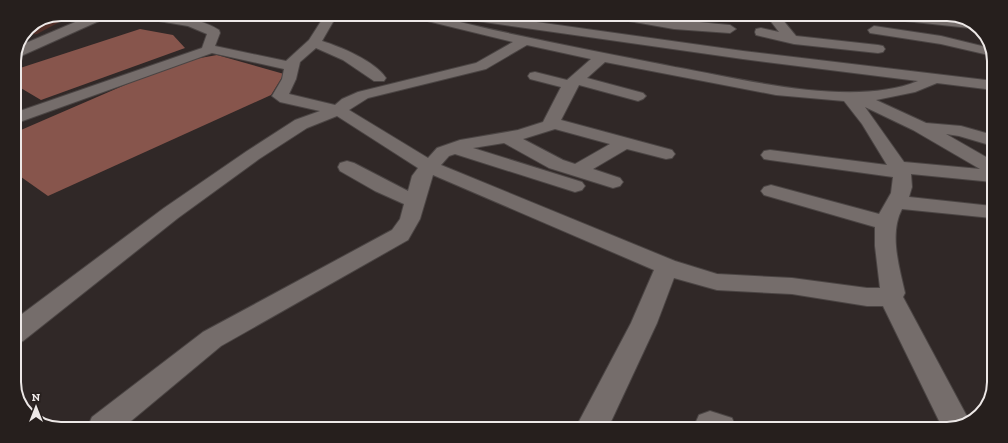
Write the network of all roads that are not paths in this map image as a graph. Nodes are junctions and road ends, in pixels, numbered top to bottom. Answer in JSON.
{"nodes":[{"id":1,"x":89,"y":21,"type":"edge"},
{"id":2,"x":188,"y":21,"type":"edge"},
{"id":3,"x":327,"y":21,"type":"edge"},
{"id":4,"x":440,"y":21,"type":"edge"},
{"id":5,"x":567,"y":21,"type":"edge"},
{"id":6,"x":778,"y":21,"type":"edge"},
{"id":7,"x":780,"y":21,"type":"edge"},
{"id":8,"x":935,"y":21,"type":"edge"},
{"id":9,"x":675,"y":22,"type":"edge"},
{"id":10,"x":606,"y":23,"type":"edge"},
{"id":11,"x":793,"y":25,"type":"dead end"},
{"id":12,"x":963,"y":25,"type":"edge"},
{"id":13,"x":730,"y":29,"type":"dead end"},
{"id":14,"x":761,"y":32,"type":"dead end"},
{"id":15,"x":875,"y":33,"type":"edge"},
{"id":16,"x":860,"y":34,"type":"dead end"},
{"id":17,"x":792,"y":39,"type":"junction"},
{"id":18,"x":525,"y":41,"type":"junction"},
{"id":19,"x":314,"y":43,"type":"junction"},
{"id":20,"x":669,"y":43,"type":"junction"},
{"id":21,"x":211,"y":49,"type":"junction"},
{"id":22,"x":985,"y":50,"type":"edge"},
{"id":23,"x":23,"y":51,"type":"edge"},
{"id":24,"x":602,"y":57,"type":"junction"},
{"id":25,"x":816,"y":64,"type":"junction"},
{"id":26,"x":292,"y":66,"type":"junction"},
{"id":27,"x":883,"y":72,"type":"junction"},
{"id":28,"x":534,"y":76,"type":"dead end"},
{"id":29,"x":379,"y":78,"type":"dead end"},
{"id":30,"x":934,"y":79,"type":"junction"},
{"id":31,"x":573,"y":82,"type":"junction"},
{"id":32,"x":987,"y":85,"type":"edge"},
{"id":33,"x":638,"y":96,"type":"dead end"},
{"id":34,"x":852,"y":96,"type":"junction"},
{"id":35,"x":338,"y":110,"type":"junction"},
{"id":36,"x":21,"y":117,"type":"edge"},
{"id":37,"x":552,"y":123,"type":"junction"},
{"id":38,"x":919,"y":126,"type":"junction"},
{"id":39,"x":506,"y":137,"type":"junction"},
{"id":40,"x":987,"y":139,"type":"edge"},
{"id":41,"x":626,"y":142,"type":"junction"},
{"id":42,"x":455,"y":148,"type":"junction"},
{"id":43,"x":666,"y":154,"type":"dead end"},
{"id":44,"x":770,"y":155,"type":"dead end"},
{"id":45,"x":987,"y":166,"type":"edge"},
{"id":46,"x":347,"y":167,"type":"dead end"},
{"id":47,"x":428,"y":167,"type":"junction"},
{"id":48,"x":900,"y":170,"type":"junction"},
{"id":49,"x":987,"y":176,"type":"edge"},
{"id":50,"x":576,"y":179,"type":"junction"},
{"id":51,"x":613,"y":182,"type":"dead end"},
{"id":52,"x":771,"y":191,"type":"dead end"},
{"id":53,"x":415,"y":202,"type":"junction"},
{"id":54,"x":897,"y":202,"type":"junction"},
{"id":55,"x":987,"y":211,"type":"edge"},
{"id":56,"x":886,"y":223,"type":"junction"},
{"id":57,"x":667,"y":267,"type":"junction"},
{"id":58,"x":890,"y":296,"type":"junction"},
{"id":59,"x":21,"y":329,"type":"edge"},
{"id":60,"x":955,"y":421,"type":"edge"},
{"id":61,"x":108,"y":422,"type":"edge"},
{"id":62,"x":596,"y":422,"type":"edge"}],
"edges":[{"from":1,"to":23,"type":"street"},
{"from":2,"to":21,"type":"street"},
{"from":3,"to":19,"type":"street"},
{"from":4,"to":18,"type":"street"},
{"from":5,"to":10,"type":"street"},
{"from":6,"to":17,"type":"street"},
{"from":7,"to":11,"type":"street"},
{"from":8,"to":12,"type":"street"},
{"from":9,"to":13,"type":"street"},
{"from":9,"to":20,"type":"street"},
{"from":10,"to":20,"type":"street"},
{"from":14,"to":17,"type":"street"},
{"from":15,"to":16,"type":"street"},
{"from":15,"to":17,"type":"street"},
{"from":15,"to":22,"type":"street"},
{"from":15,"to":27,"type":"street"},
{"from":17,"to":25,"type":"street"},
{"from":18,"to":24,"type":"street"},
{"from":18,"to":35,"type":"street"},
{"from":19,"to":26,"type":"street"},
{"from":19,"to":29,"type":"street"},
{"from":20,"to":25,"type":"street"},
{"from":21,"to":26,"type":"street"},
{"from":21,"to":36,"type":"street"},
{"from":24,"to":31,"type":"street"},
{"from":24,"to":34,"type":"street"},
{"from":25,"to":27,"type":"street"},
{"from":26,"to":35,"type":"street"},
{"from":27,"to":30,"type":"street"},
{"from":28,"to":31,"type":"street"},
{"from":30,"to":32,"type":"street"},
{"from":30,"to":34,"type":"street"},
{"from":31,"to":33,"type":"street"},
{"from":31,"to":37,"type":"street"},
{"from":34,"to":38,"type":"street"},
{"from":34,"to":48,"type":"street"},
{"from":35,"to":47,"type":"street"},
{"from":35,"to":59,"type":"street"},
{"from":37,"to":39,"type":"street"},
{"from":37,"to":41,"type":"street"},
{"from":38,"to":40,"type":"street"},
{"from":38,"to":45,"type":"street"},
{"from":39,"to":42,"type":"street"},
{"from":39,"to":50,"type":"street"},
{"from":41,"to":43,"type":"street"},
{"from":41,"to":50,"type":"street"},
{"from":42,"to":47,"type":"street"},
{"from":42,"to":50,"type":"street"},
{"from":44,"to":48,"type":"street"},
{"from":46,"to":53,"type":"street"},
{"from":47,"to":53,"type":"street"},
{"from":47,"to":57,"type":"street"},
{"from":48,"to":49,"type":"street"},
{"from":48,"to":54,"type":"street"},
{"from":50,"to":51,"type":"street"},
{"from":52,"to":56,"type":"street"},
{"from":53,"to":61,"type":"street"},
{"from":54,"to":55,"type":"street"},
{"from":54,"to":56,"type":"street"},
{"from":56,"to":58,"type":"street"},
{"from":57,"to":58,"type":"street"},
{"from":57,"to":62,"type":"street"},
{"from":58,"to":60,"type":"street"}]}
